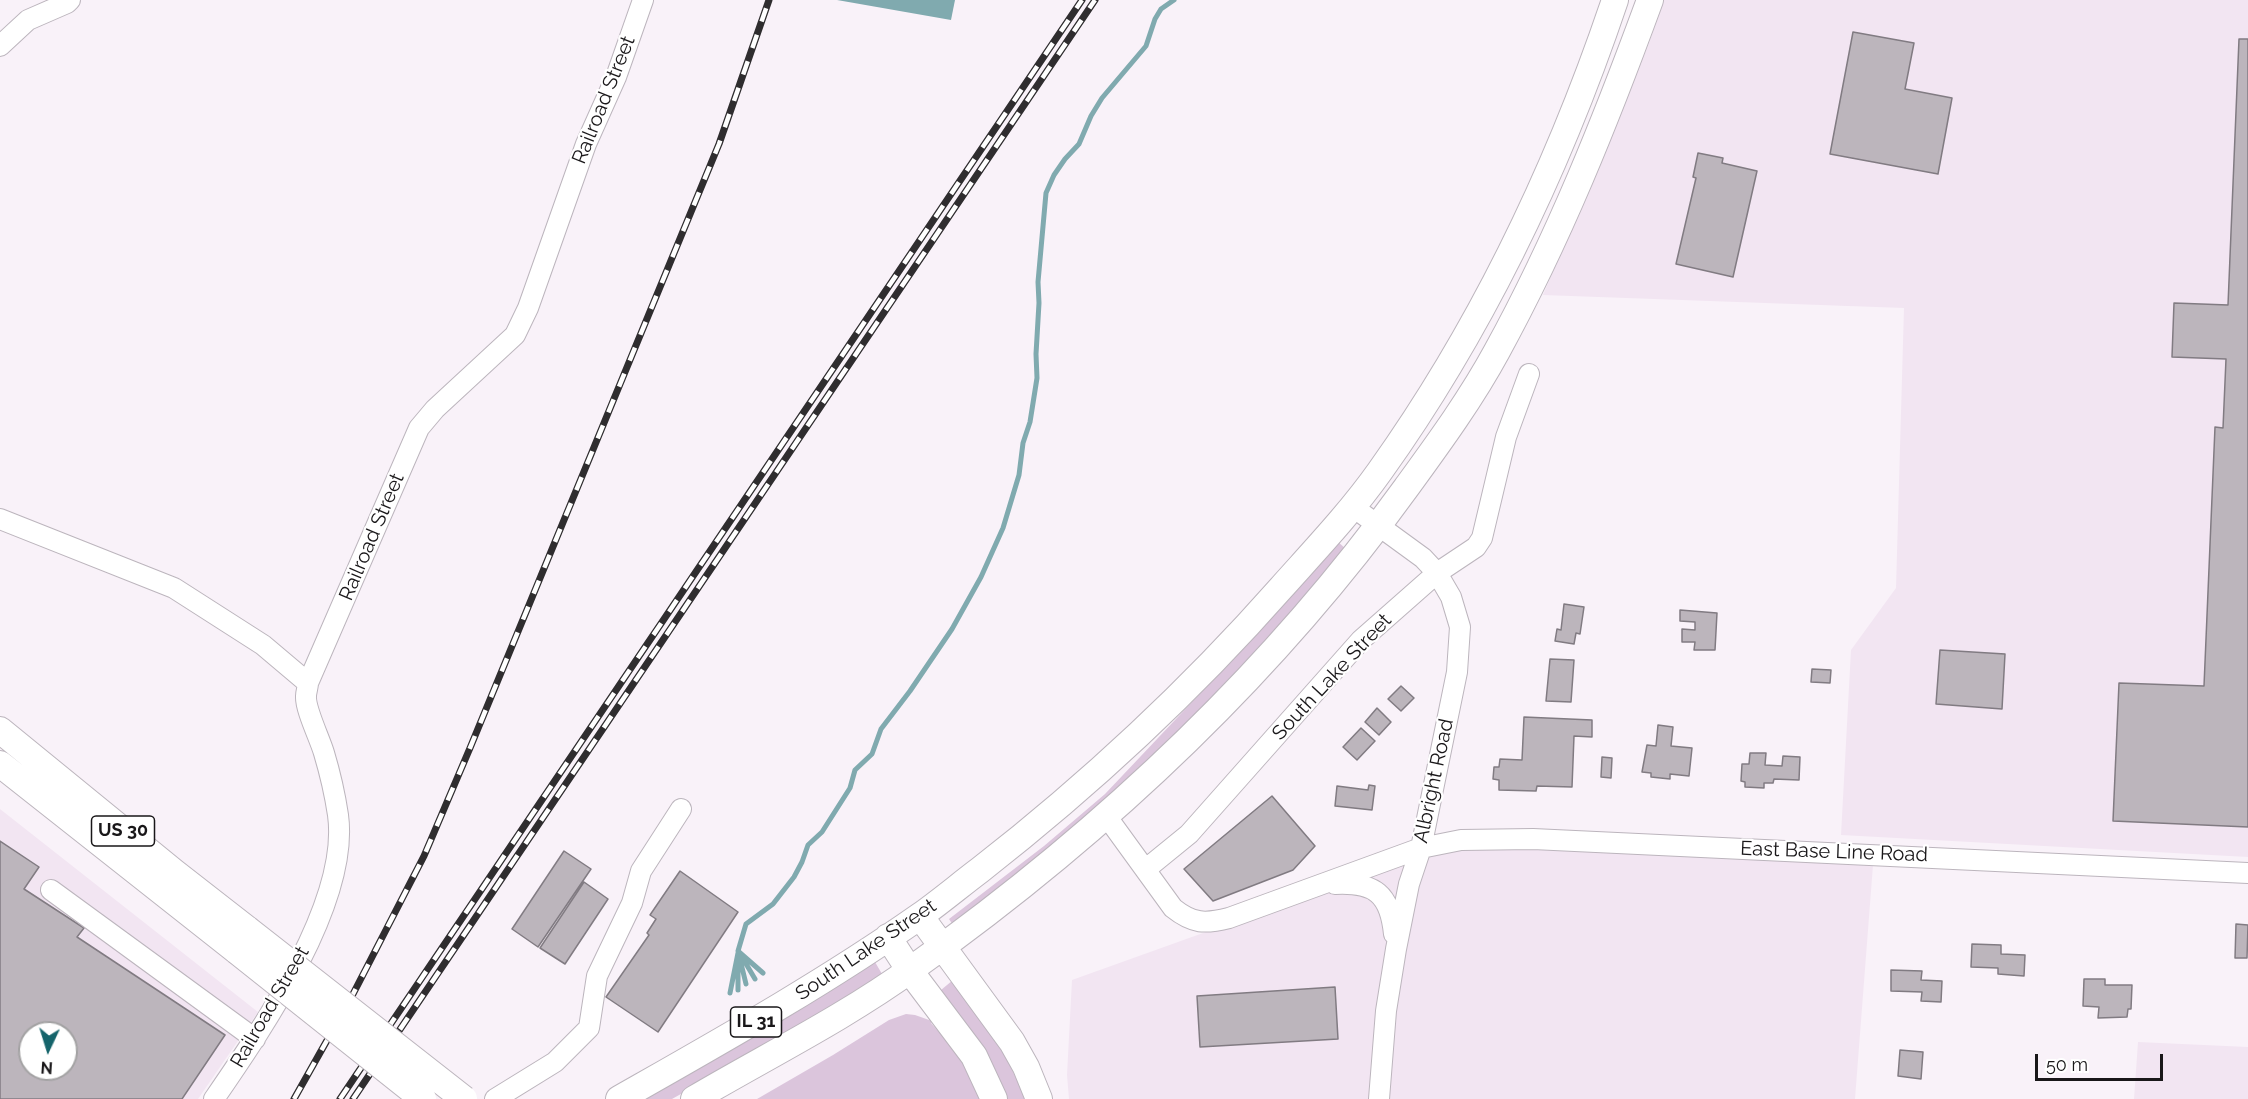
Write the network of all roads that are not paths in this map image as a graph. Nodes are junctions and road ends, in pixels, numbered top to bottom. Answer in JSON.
{"nodes":[{"id":1,"x":70,"y":0,"type":"edge"},
{"id":2,"x":643,"y":0,"type":"edge"},
{"id":3,"x":1615,"y":0,"type":"edge"},
{"id":4,"x":1650,"y":0,"type":"edge"},
{"id":5,"x":0,"y":46,"type":"edge"},
{"id":6,"x":1529,"y":374,"type":"dead end"},
{"id":7,"x":1353,"y":507,"type":"junction"},
{"id":8,"x":0,"y":519,"type":"edge"},
{"id":9,"x":1379,"y":525,"type":"junction"},
{"id":10,"x":1437,"y":573,"type":"junction"},
{"id":11,"x":308,"y":683,"type":"junction"},
{"id":12,"x":0,"y":730,"type":"edge"},
{"id":13,"x":0,"y":764,"type":"edge"},
{"id":14,"x":681,"y":809,"type":"dead end"},
{"id":15,"x":1107,"y":817,"type":"junction"},
{"id":16,"x":1421,"y":848,"type":"junction"},
{"id":17,"x":1146,"y":869,"type":"junction"},
{"id":18,"x":2248,"y":873,"type":"edge"},
{"id":19,"x":1321,"y":885,"type":"junction"},
{"id":20,"x":51,"y":890,"type":"dead end"},
{"id":21,"x":920,"y":916,"type":"junction"},
{"id":22,"x":888,"y":937,"type":"junction"},
{"id":23,"x":242,"y":940,"type":"junction"},
{"id":24,"x":943,"y":946,"type":"junction"},
{"id":25,"x":1395,"y":949,"type":"junction"},
{"id":26,"x":910,"y":971,"type":"junction"},
{"id":27,"x":255,"y":1039,"type":"junction"},
{"id":28,"x":214,"y":1099,"type":"edge"},
{"id":29,"x":423,"y":1099,"type":"edge"},
{"id":30,"x":464,"y":1099,"type":"edge"},
{"id":31,"x":495,"y":1099,"type":"edge"},
{"id":32,"x":619,"y":1099,"type":"edge"},
{"id":33,"x":694,"y":1099,"type":"edge"},
{"id":34,"x":994,"y":1099,"type":"edge"},
{"id":35,"x":1039,"y":1099,"type":"edge"},
{"id":36,"x":1379,"y":1099,"type":"edge"}],
"edges":[{"from":1,"to":5,"type":"street"},
{"from":2,"to":11,"type":"street","name":"Railroad Street"},
{"from":3,"to":7,"type":"main road","number":"IL 31"},
{"from":4,"to":9,"type":"main road","number":"IL 31"},
{"from":6,"to":10,"type":"street","name":"South Lake Street"},
{"from":7,"to":9,"type":"street","name":"Albright Road"},
{"from":7,"to":21,"type":"main road","name":"South Lake Street","number":"IL 31"},
{"from":8,"to":11,"type":"street"},
{"from":9,"to":10,"type":"street","name":"Albright Road"},
{"from":9,"to":15,"type":"main road","number":"IL 31"},
{"from":10,"to":16,"type":"street","name":"Albright Road"},
{"from":10,"to":17,"type":"street","name":"South Lake Street"},
{"from":11,"to":27,"type":"street","name":"Railroad Street"},
{"from":12,"to":23,"type":"main road","number":"US 30"},
{"from":13,"to":23,"type":"main road","number":"US 30"},
{"from":14,"to":31,"type":"street"},
{"from":15,"to":17,"type":"street","name":"East Base Line Road"},
{"from":15,"to":24,"type":"main road","name":"South Lake Street","number":"IL 31"},
{"from":16,"to":18,"type":"street","name":"East Base Line Road"},
{"from":16,"to":19,"type":"street","name":"East Base Line Road"},
{"from":16,"to":25,"type":"street","name":"Albright Road"},
{"from":17,"to":19,"type":"street","name":"East Base Line Road"},
{"from":19,"to":25,"type":"street"},
{"from":20,"to":27,"type":"street"},
{"from":21,"to":22,"type":"main road","name":"South Lake Street","number":"IL 31"},
{"from":21,"to":24,"type":"main road"},
{"from":22,"to":26,"type":"main road"},
{"from":22,"to":32,"type":"main road","name":"South Lake Street","number":"IL 31"},
{"from":23,"to":29,"type":"main road","number":"US 30","bridge":true},
{"from":23,"to":30,"type":"main road","number":"US 30","bridge":true},
{"from":24,"to":26,"type":"main road","name":"South Lake Street","number":"IL 31"},
{"from":24,"to":35,"type":"main road"},
{"from":25,"to":36,"type":"street","name":"Albright Road"},
{"from":26,"to":33,"type":"main road","name":"South Lake Street","number":"IL 31"},
{"from":26,"to":34,"type":"main road"},
{"from":27,"to":28,"type":"street","name":"Railroad Street"}]}
